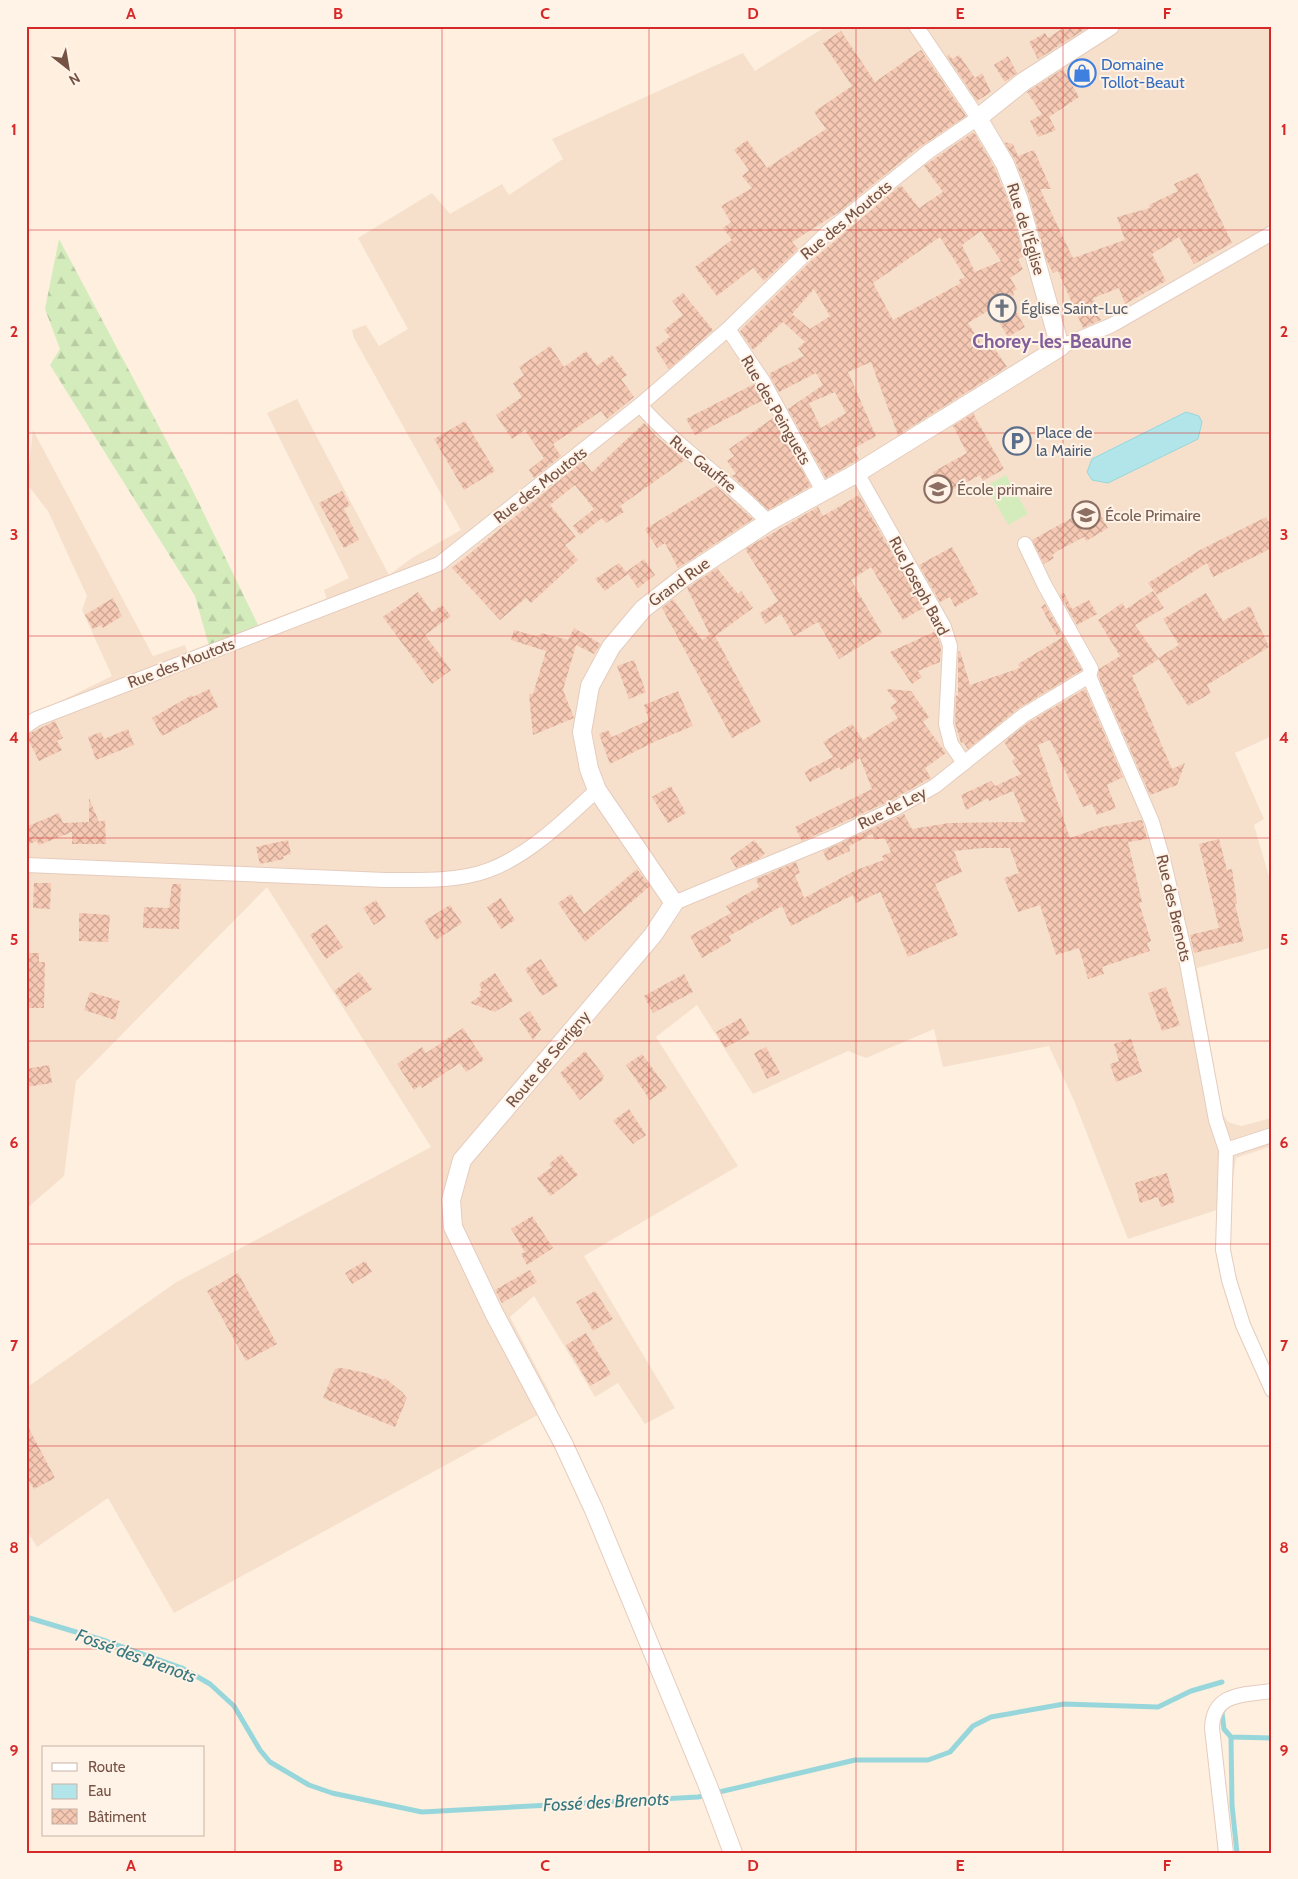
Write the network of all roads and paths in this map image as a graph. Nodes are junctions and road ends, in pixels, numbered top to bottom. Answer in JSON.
{"nodes":[{"id":1,"x":916,"y":26,"type":"edge"},
{"id":2,"x":1110,"y":26,"type":"edge"},
{"id":3,"x":978,"y":118,"type":"junction"},
{"id":4,"x":1272,"y":233,"type":"edge"},
{"id":5,"x":728,"y":330,"type":"junction"},
{"id":6,"x":1060,"y":347,"type":"junction"},
{"id":7,"x":640,"y":405,"type":"junction"},
{"id":8,"x":857,"y":473,"type":"junction"},
{"id":9,"x":823,"y":491,"type":"junction"},
{"id":10,"x":768,"y":522,"type":"junction"},
{"id":11,"x":1025,"y":544,"type":"dead end"},
{"id":12,"x":1089,"y":676,"type":"junction"},
{"id":13,"x":26,"y":726,"type":"edge"},
{"id":14,"x":964,"y":763,"type":"junction"},
{"id":15,"x":597,"y":790,"type":"junction"},
{"id":16,"x":26,"y":865,"type":"edge"},
{"id":17,"x":674,"y":903,"type":"junction"},
{"id":18,"x":1272,"y":1135,"type":"edge"},
{"id":19,"x":1226,"y":1150,"type":"junction"},
{"id":20,"x":1272,"y":1390,"type":"edge"},
{"id":21,"x":1272,"y":1691,"type":"edge"},
{"id":22,"x":733,"y":1853,"type":"edge"},
{"id":23,"x":1226,"y":1853,"type":"edge"}],
"edges":[{"from":1,"to":3,"type":"street"},
{"from":2,"to":3,"type":"street"},
{"from":3,"to":5,"type":"street","name":"Rue des Moutots"},
{"from":3,"to":6,"type":"street","name":"Rue de l'Église"},
{"from":4,"to":6,"type":"street"},
{"from":5,"to":7,"type":"street","name":"Rue des Moutots"},
{"from":5,"to":9,"type":"street","name":"Rue des Peinguets"},
{"from":6,"to":8,"type":"street","name":"Grand Rue"},
{"from":7,"to":10,"type":"street","name":"Rue Gauffre"},
{"from":7,"to":13,"type":"street","name":"Rue des Moutots"},
{"from":8,"to":9,"type":"street","name":"Grand Rue"},
{"from":8,"to":14,"type":"street","name":"Rue Joseph Bard"},
{"from":9,"to":10,"type":"street","name":"Grand Rue"},
{"from":10,"to":15,"type":"street","name":"Grand Rue"},
{"from":11,"to":12,"type":"street"},
{"from":12,"to":14,"type":"street","name":"Rue de Ley"},
{"from":12,"to":19,"type":"street","name":"Rue des Brenots"},
{"from":14,"to":17,"type":"street","name":"Rue de Ley"},
{"from":15,"to":16,"type":"street"},
{"from":15,"to":17,"type":"street","name":"Grand Rue"},
{"from":17,"to":22,"type":"street","name":"Route de Serrigny"},
{"from":18,"to":19,"type":"street"},
{"from":19,"to":20,"type":"street"},
{"from":21,"to":23,"type":"street"}]}
